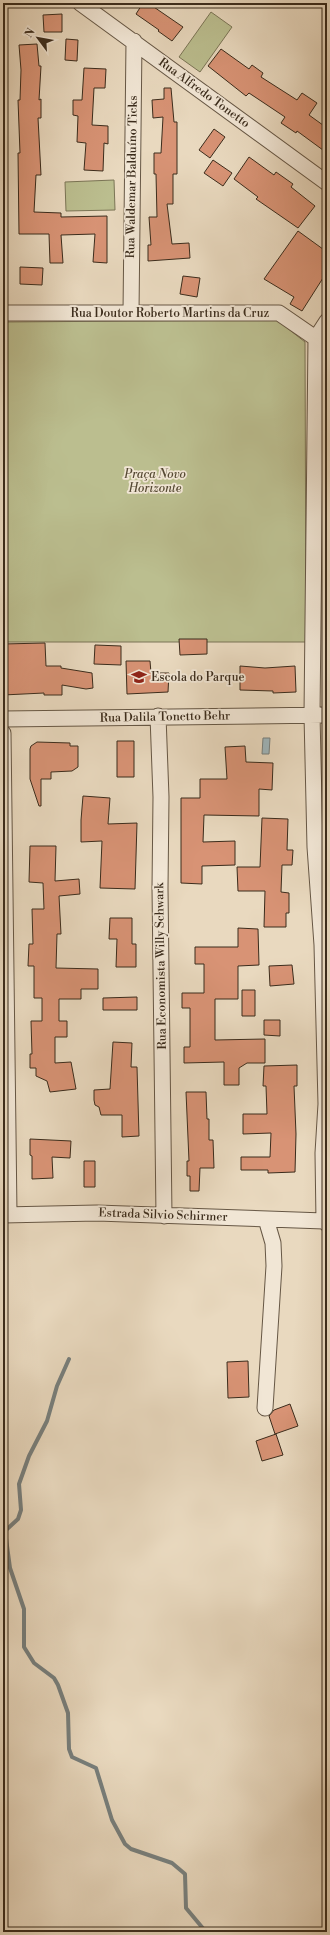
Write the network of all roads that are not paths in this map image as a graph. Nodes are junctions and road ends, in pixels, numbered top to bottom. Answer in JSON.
{"nodes":[{"id":1,"x":86,"y":5,"type":"edge"},
{"id":2,"x":134,"y":41,"type":"junction"},
{"id":3,"x":327,"y":183,"type":"edge"},
{"id":4,"x":3,"y":313,"type":"edge"},
{"id":5,"x":131,"y":313,"type":"junction"},
{"id":6,"x":327,"y":322,"type":"edge"},
{"id":7,"x":322,"y":342,"type":"edge"},
{"id":8,"x":320,"y":715,"type":"edge"},
{"id":9,"x":158,"y":716,"type":"junction"},
{"id":10,"x":3,"y":719,"type":"edge"},
{"id":11,"x":3,"y":732,"type":"edge"},
{"id":12,"x":6,"y":1214,"type":"edge"},
{"id":13,"x":164,"y":1216,"type":"junction"},
{"id":14,"x":266,"y":1219,"type":"junction"},
{"id":15,"x":326,"y":1221,"type":"edge"},
{"id":16,"x":265,"y":1408,"type":"dead end"}],
"edges":[{"from":1,"to":2,"type":"street","name":"Rua Alfredo Tonetto"},
{"from":2,"to":3,"type":"street","name":"Rua Alfredo Tonetto"},
{"from":2,"to":5,"type":"street","name":"Rua Waldemar Balduíno Ticks"},
{"from":4,"to":5,"type":"street","name":"Rua Doutor Roberto Martins da Cruz"},
{"from":5,"to":7,"type":"street","name":"Rua Doutor Roberto Martins da Cruz"},
{"from":6,"to":7,"type":"street"},
{"from":7,"to":8,"type":"street"},
{"from":8,"to":9,"type":"street","name":"Rua Dalila Tonetto Behr"},
{"from":8,"to":15,"type":"street"},
{"from":9,"to":10,"type":"street","name":"Rua Dalila Tonetto Behr"},
{"from":9,"to":13,"type":"street","name":"Rua Economista Willy Schwark"},
{"from":11,"to":12,"type":"street"},
{"from":12,"to":13,"type":"street","name":"Estrada Silvio Schirmer"},
{"from":13,"to":14,"type":"street","name":"Estrada Silvio Schirmer"},
{"from":14,"to":15,"type":"street","name":"Estrada Silvio Schirmer"},
{"from":14,"to":16,"type":"street"}]}
